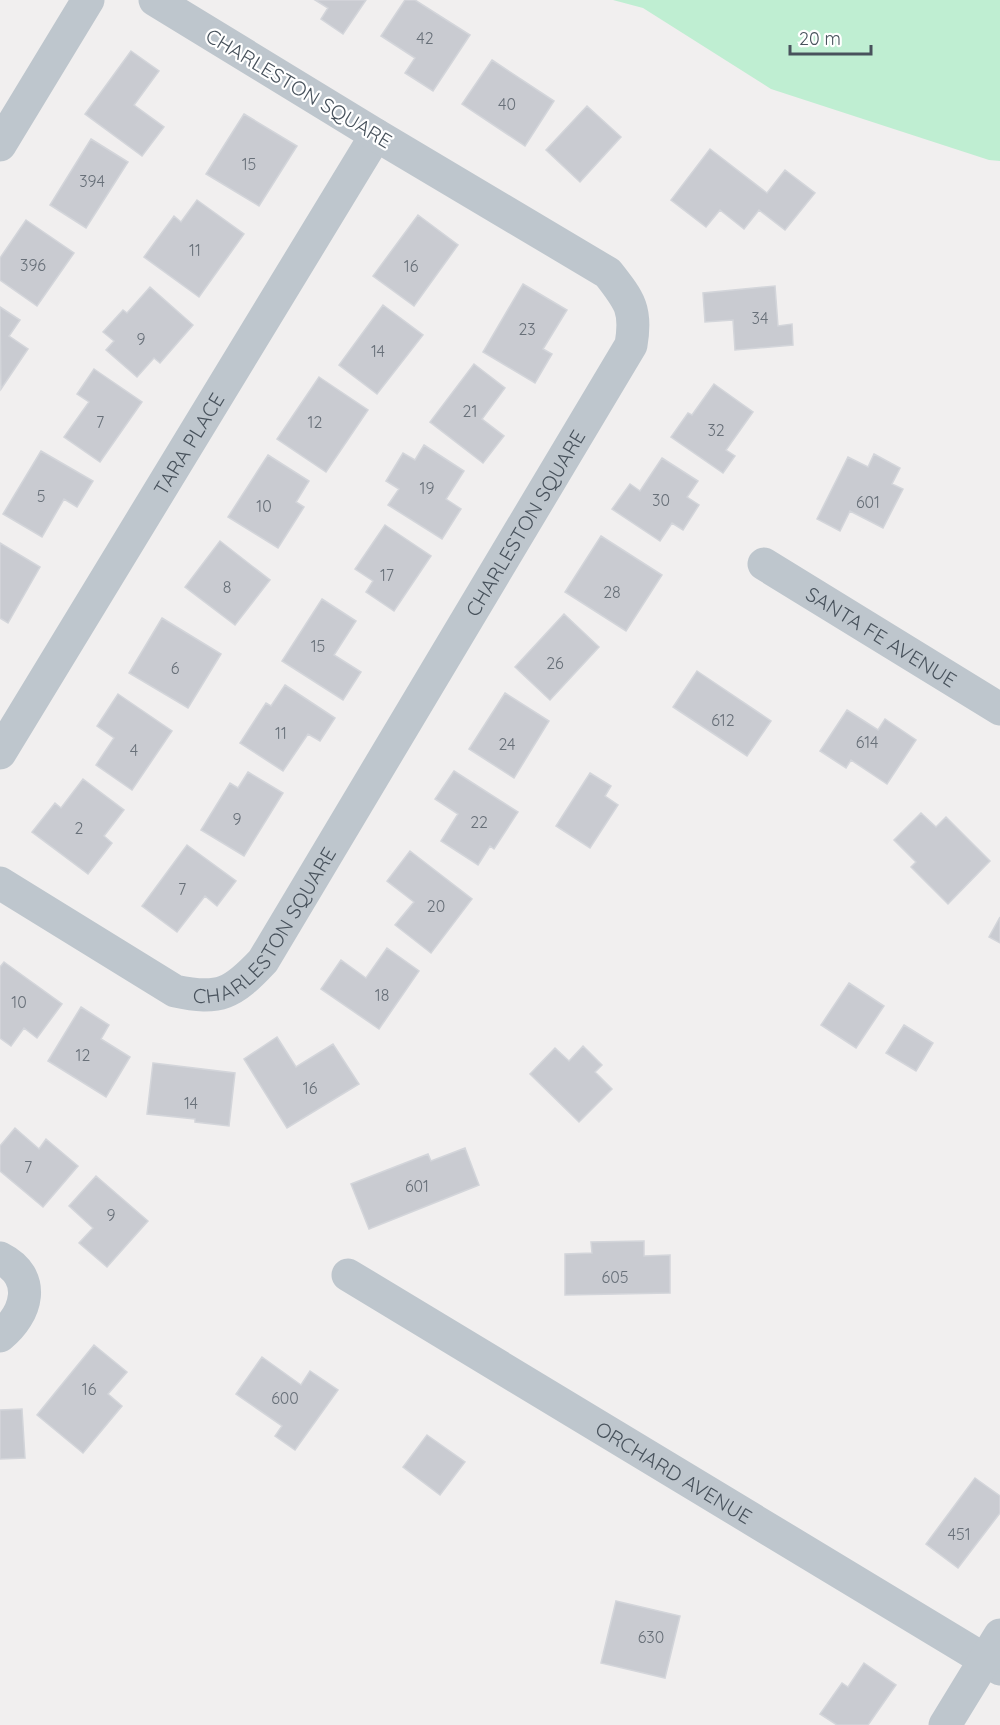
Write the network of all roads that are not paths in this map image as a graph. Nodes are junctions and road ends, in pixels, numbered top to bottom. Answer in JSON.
{"nodes":[{"id":1,"x":88,"y":0,"type":"edge"},
{"id":2,"x":155,"y":0,"type":"edge"},
{"id":3,"x":376,"y":135,"type":"junction"},
{"id":4,"x":0,"y":145,"type":"edge"},
{"id":5,"x":764,"y":564,"type":"dead end"},
{"id":6,"x":1000,"y":710,"type":"edge"},
{"id":7,"x":0,"y":753,"type":"edge"},
{"id":8,"x":0,"y":883,"type":"edge"},
{"id":9,"x":0,"y":1258,"type":"edge"},
{"id":10,"x":348,"y":1275,"type":"dead end"},
{"id":11,"x":0,"y":1336,"type":"edge"},
{"id":12,"x":995,"y":1655,"type":"edge"},
{"id":13,"x":945,"y":1725,"type":"edge"}],
"edges":[{"from":1,"to":4,"type":"street"},
{"from":2,"to":3,"type":"street","name":"CHARLESTON SQUARE"},
{"from":3,"to":7,"type":"street","name":"TARA PLACE"},
{"from":3,"to":8,"type":"street","name":"CHARLESTON SQUARE"},
{"from":5,"to":6,"type":"street","name":"SANTA FE AVENUE"},
{"from":9,"to":11,"type":"street"},
{"from":10,"to":12,"type":"street","name":"ORCHARD AVENUE"},
{"from":12,"to":13,"type":"street"}]}
